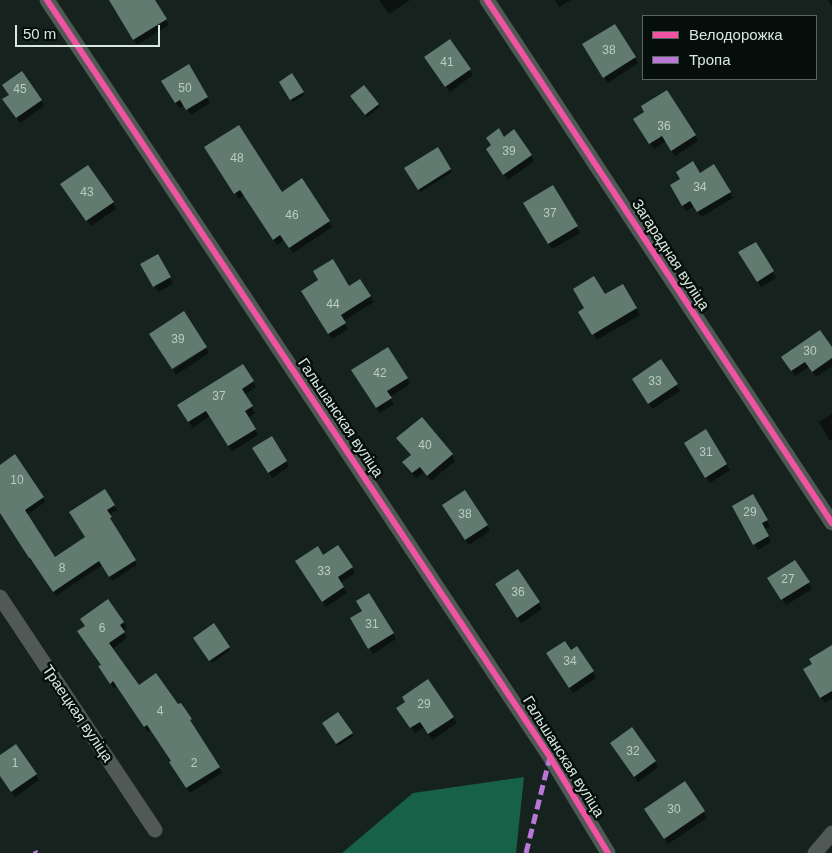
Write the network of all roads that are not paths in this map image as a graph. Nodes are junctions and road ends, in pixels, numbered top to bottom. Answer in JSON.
{"nodes":[{"id":1,"x":47,"y":0,"type":"edge"},
{"id":2,"x":487,"y":0,"type":"edge"},
{"id":3,"x":832,"y":523,"type":"edge"},
{"id":4,"x":0,"y":597,"type":"edge"},
{"id":5,"x":155,"y":830,"type":"dead end"},
{"id":6,"x":832,"y":833,"type":"edge"},
{"id":7,"x":608,"y":853,"type":"edge"},
{"id":8,"x":815,"y":853,"type":"edge"}],
"edges":[{"from":1,"to":7,"type":"street","name":"Гальшанская вуліца"},
{"from":2,"to":3,"type":"street","name":"Загарадная вуліца"},
{"from":4,"to":5,"type":"street","name":"Траецкая вуліца"},
{"from":6,"to":8,"type":"street"}]}
